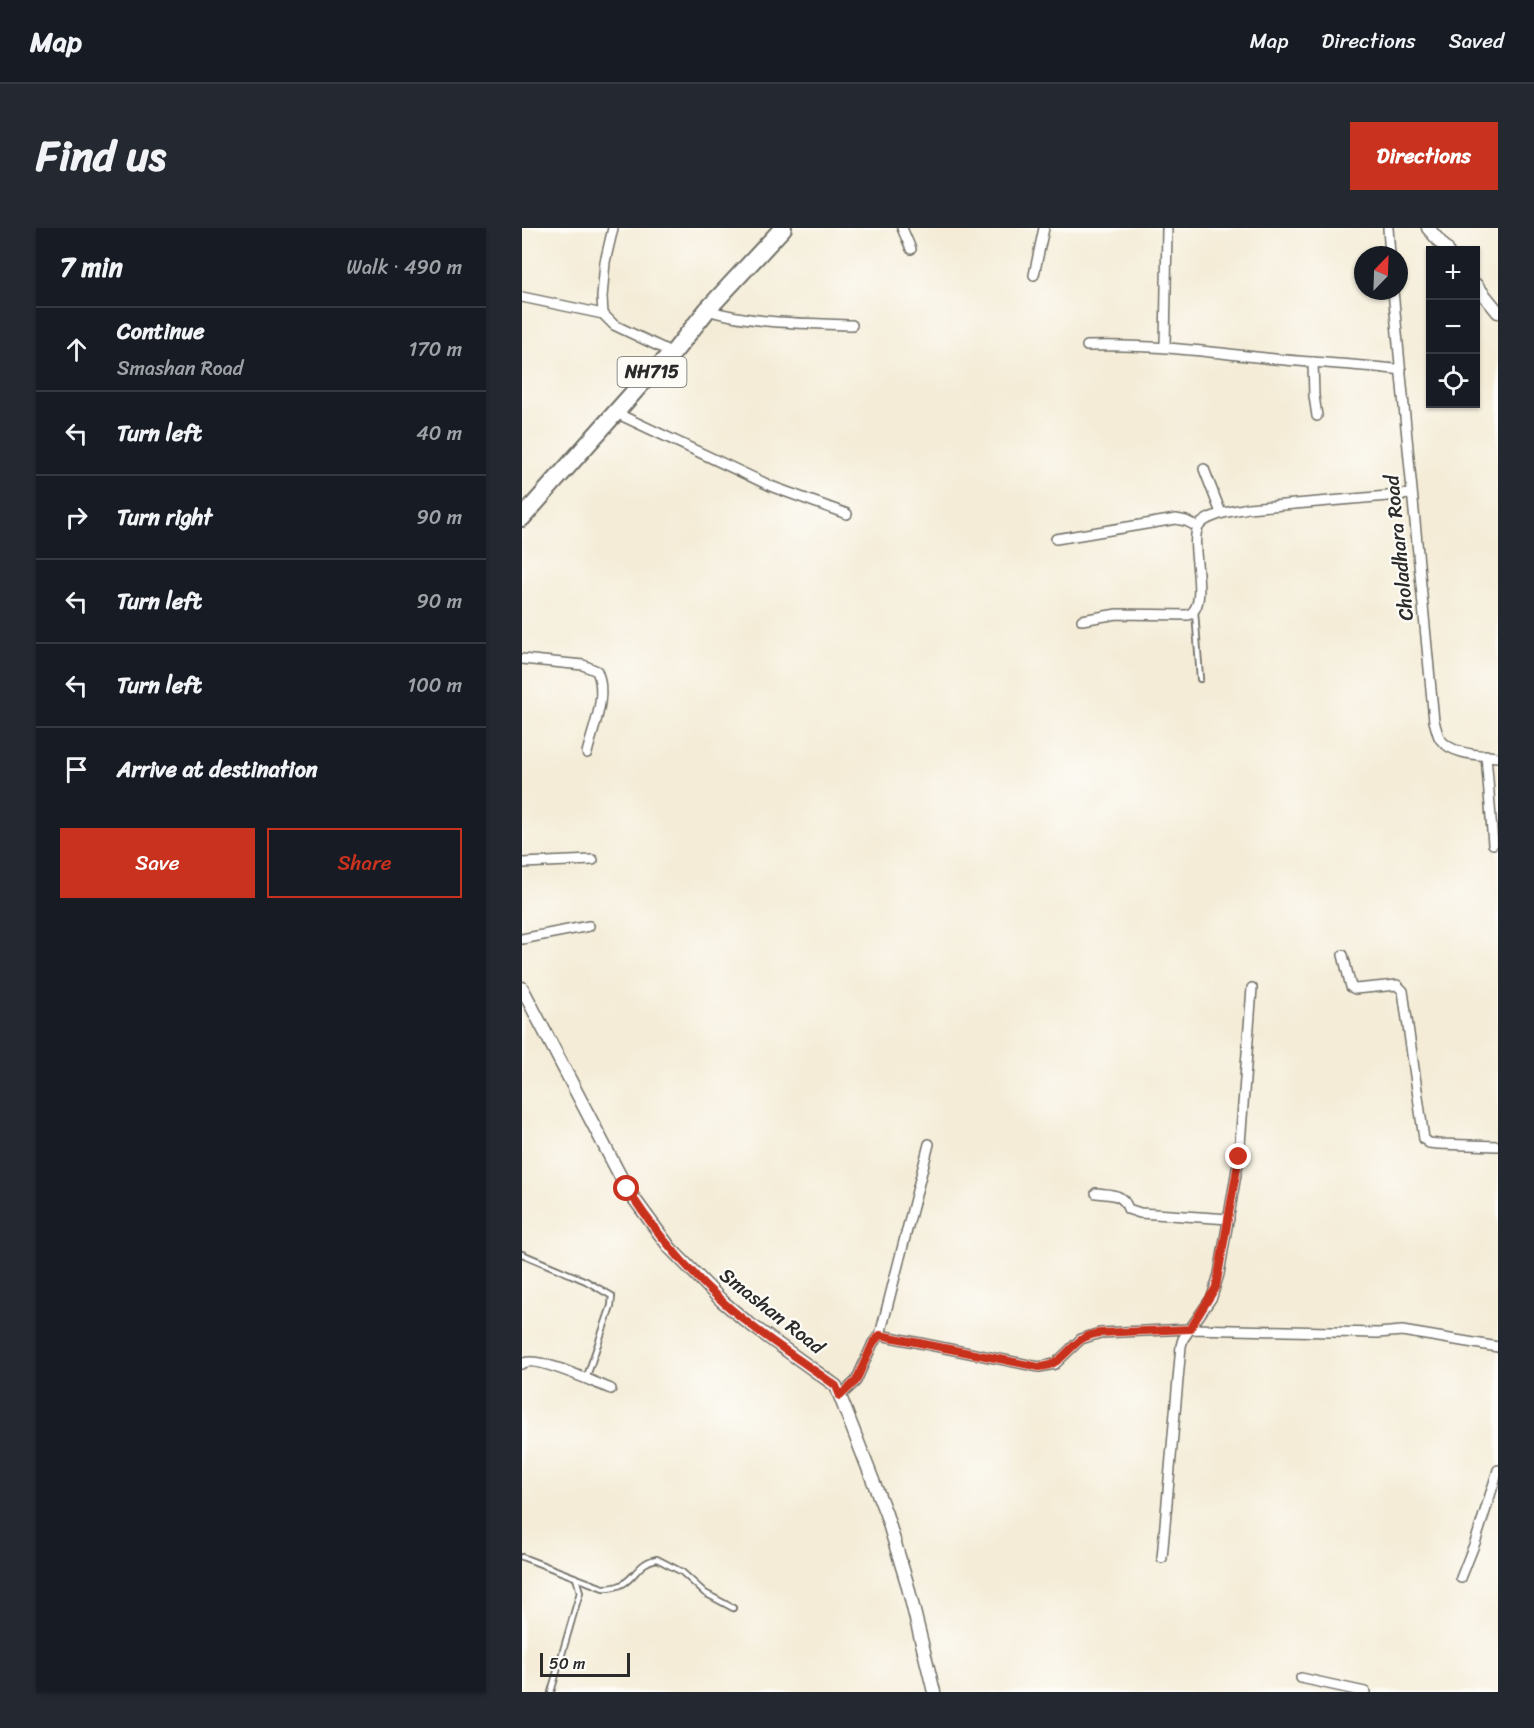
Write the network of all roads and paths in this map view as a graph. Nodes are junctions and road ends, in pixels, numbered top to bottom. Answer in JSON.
{"nodes":[{"id":1,"x":613,"y":228,"type":"edge"},
{"id":2,"x":783,"y":228,"type":"edge"},
{"id":3,"x":902,"y":228,"type":"edge"},
{"id":4,"x":1044,"y":228,"type":"edge"},
{"id":5,"x":1388,"y":228,"type":"edge"},
{"id":6,"x":1428,"y":228,"type":"edge"},
{"id":7,"x":1167,"y":230,"type":"edge"},
{"id":8,"x":1389,"y":246,"type":"edge"},
{"id":9,"x":1444,"y":246,"type":"edge"},
{"id":10,"x":911,"y":249,"type":"dead end"},
{"id":11,"x":1034,"y":275,"type":"dead end"},
{"id":12,"x":1480,"y":290,"type":"edge"},
{"id":13,"x":522,"y":297,"type":"edge"},
{"id":14,"x":1394,"y":300,"type":"edge"},
{"id":15,"x":707,"y":310,"type":"junction"},
{"id":16,"x":1498,"y":312,"type":"edge"},
{"id":17,"x":603,"y":314,"type":"junction"},
{"id":18,"x":852,"y":325,"type":"dead end"},
{"id":19,"x":1087,"y":346,"type":"dead end"},
{"id":20,"x":1165,"y":347,"type":"junction"},
{"id":21,"x":673,"y":353,"type":"junction"},
{"id":22,"x":1313,"y":362,"type":"junction"},
{"id":23,"x":1401,"y":370,"type":"junction"},
{"id":24,"x":616,"y":413,"type":"junction"},
{"id":25,"x":1317,"y":416,"type":"dead end"},
{"id":26,"x":1204,"y":469,"type":"dead end"},
{"id":27,"x":1412,"y":494,"type":"junction"},
{"id":28,"x":1221,"y":513,"type":"junction"},
{"id":29,"x":847,"y":514,"type":"dead end"},
{"id":30,"x":522,"y":518,"type":"edge"},
{"id":31,"x":1198,"y":527,"type":"junction"},
{"id":32,"x":1056,"y":540,"type":"dead end"},
{"id":33,"x":1195,"y":611,"type":"junction"},
{"id":34,"x":1082,"y":620,"type":"dead end"},
{"id":35,"x":522,"y":659,"type":"edge"},
{"id":36,"x":1200,"y":679,"type":"dead end"},
{"id":37,"x":587,"y":753,"type":"dead end"},
{"id":38,"x":1486,"y":756,"type":"junction"},
{"id":39,"x":1498,"y":757,"type":"edge"},
{"id":40,"x":1493,"y":844,"type":"dead end"},
{"id":41,"x":593,"y":860,"type":"dead end"},
{"id":42,"x":522,"y":863,"type":"edge"},
{"id":43,"x":589,"y":926,"type":"dead end"},
{"id":44,"x":522,"y":939,"type":"edge"},
{"id":45,"x":1343,"y":955,"type":"dead end"},
{"id":46,"x":522,"y":988,"type":"edge"},
{"id":47,"x":1252,"y":988,"type":"dead end"},
{"id":48,"x":527,"y":1010,"type":"edge"},
{"id":49,"x":929,"y":1144,"type":"dead end"},
{"id":50,"x":1498,"y":1146,"type":"edge"},
{"id":51,"x":1096,"y":1193,"type":"dead end"},
{"id":52,"x":1228,"y":1220,"type":"junction"},
{"id":53,"x":522,"y":1254,"type":"edge"},
{"id":54,"x":1190,"y":1329,"type":"junction"},
{"id":55,"x":880,"y":1335,"type":"junction"},
{"id":56,"x":1498,"y":1347,"type":"edge"},
{"id":57,"x":522,"y":1364,"type":"edge"},
{"id":58,"x":585,"y":1379,"type":"junction"},
{"id":59,"x":611,"y":1389,"type":"dead end"},
{"id":60,"x":840,"y":1396,"type":"junction"},
{"id":61,"x":1498,"y":1470,"type":"edge"},
{"id":62,"x":522,"y":1557,"type":"edge"},
{"id":63,"x":1162,"y":1558,"type":"dead end"},
{"id":64,"x":576,"y":1578,"type":"junction"},
{"id":65,"x":1461,"y":1578,"type":"dead end"},
{"id":66,"x":733,"y":1608,"type":"dead end"},
{"id":67,"x":1300,"y":1678,"type":"dead end"},
{"id":68,"x":551,"y":1692,"type":"edge"},
{"id":69,"x":934,"y":1692,"type":"edge"},
{"id":70,"x":1365,"y":1692,"type":"edge"}],
"edges":[{"from":1,"to":17,"type":"street"},
{"from":2,"to":15,"type":"highway","number":"NH715"},
{"from":3,"to":10,"type":"street"},
{"from":4,"to":11,"type":"street"},
{"from":5,"to":8,"type":"street"},
{"from":6,"to":9,"type":"street"},
{"from":7,"to":20,"type":"street"},
{"from":12,"to":16,"type":"street"},
{"from":13,"to":17,"type":"street"},
{"from":14,"to":23,"type":"street","name":"Choladhara Road"},
{"from":15,"to":18,"type":"street"},
{"from":15,"to":21,"type":"highway","number":"NH715"},
{"from":17,"to":21,"type":"street"},
{"from":19,"to":20,"type":"street"},
{"from":20,"to":22,"type":"street"},
{"from":21,"to":24,"type":"highway","number":"NH715"},
{"from":22,"to":23,"type":"street"},
{"from":22,"to":25,"type":"street"},
{"from":23,"to":27,"type":"street","name":"Choladhara Road"},
{"from":24,"to":29,"type":"street"},
{"from":24,"to":30,"type":"highway","number":"NH715"},
{"from":26,"to":28,"type":"street"},
{"from":27,"to":28,"type":"street"},
{"from":27,"to":38,"type":"street","name":"Choladhara Road"},
{"from":28,"to":31,"type":"street"},
{"from":31,"to":32,"type":"street"},
{"from":31,"to":33,"type":"street"},
{"from":33,"to":34,"type":"street"},
{"from":33,"to":36,"type":"lane"},
{"from":35,"to":37,"type":"street"},
{"from":38,"to":39,"type":"street","name":"Choladhara Road"},
{"from":38,"to":40,"type":"street"},
{"from":41,"to":42,"type":"street"},
{"from":43,"to":44,"type":"street"},
{"from":45,"to":50,"type":"street"},
{"from":46,"to":48,"type":"street","name":"Smashan Road"},
{"from":47,"to":52,"type":"street"},
{"from":48,"to":60,"type":"street","name":"Smashan Road"},
{"from":49,"to":55,"type":"street"},
{"from":51,"to":52,"type":"street"},
{"from":52,"to":54,"type":"street"},
{"from":53,"to":58,"type":"lane"},
{"from":54,"to":55,"type":"street"},
{"from":54,"to":56,"type":"street"},
{"from":54,"to":63,"type":"street"},
{"from":55,"to":60,"type":"street"},
{"from":57,"to":58,"type":"street"},
{"from":58,"to":59,"type":"street"},
{"from":60,"to":69,"type":"street","name":"Smashan Road"},
{"from":61,"to":65,"type":"street"},
{"from":62,"to":64,"type":"lane"},
{"from":64,"to":66,"type":"lane"},
{"from":64,"to":68,"type":"lane"},
{"from":67,"to":70,"type":"street"}]}
